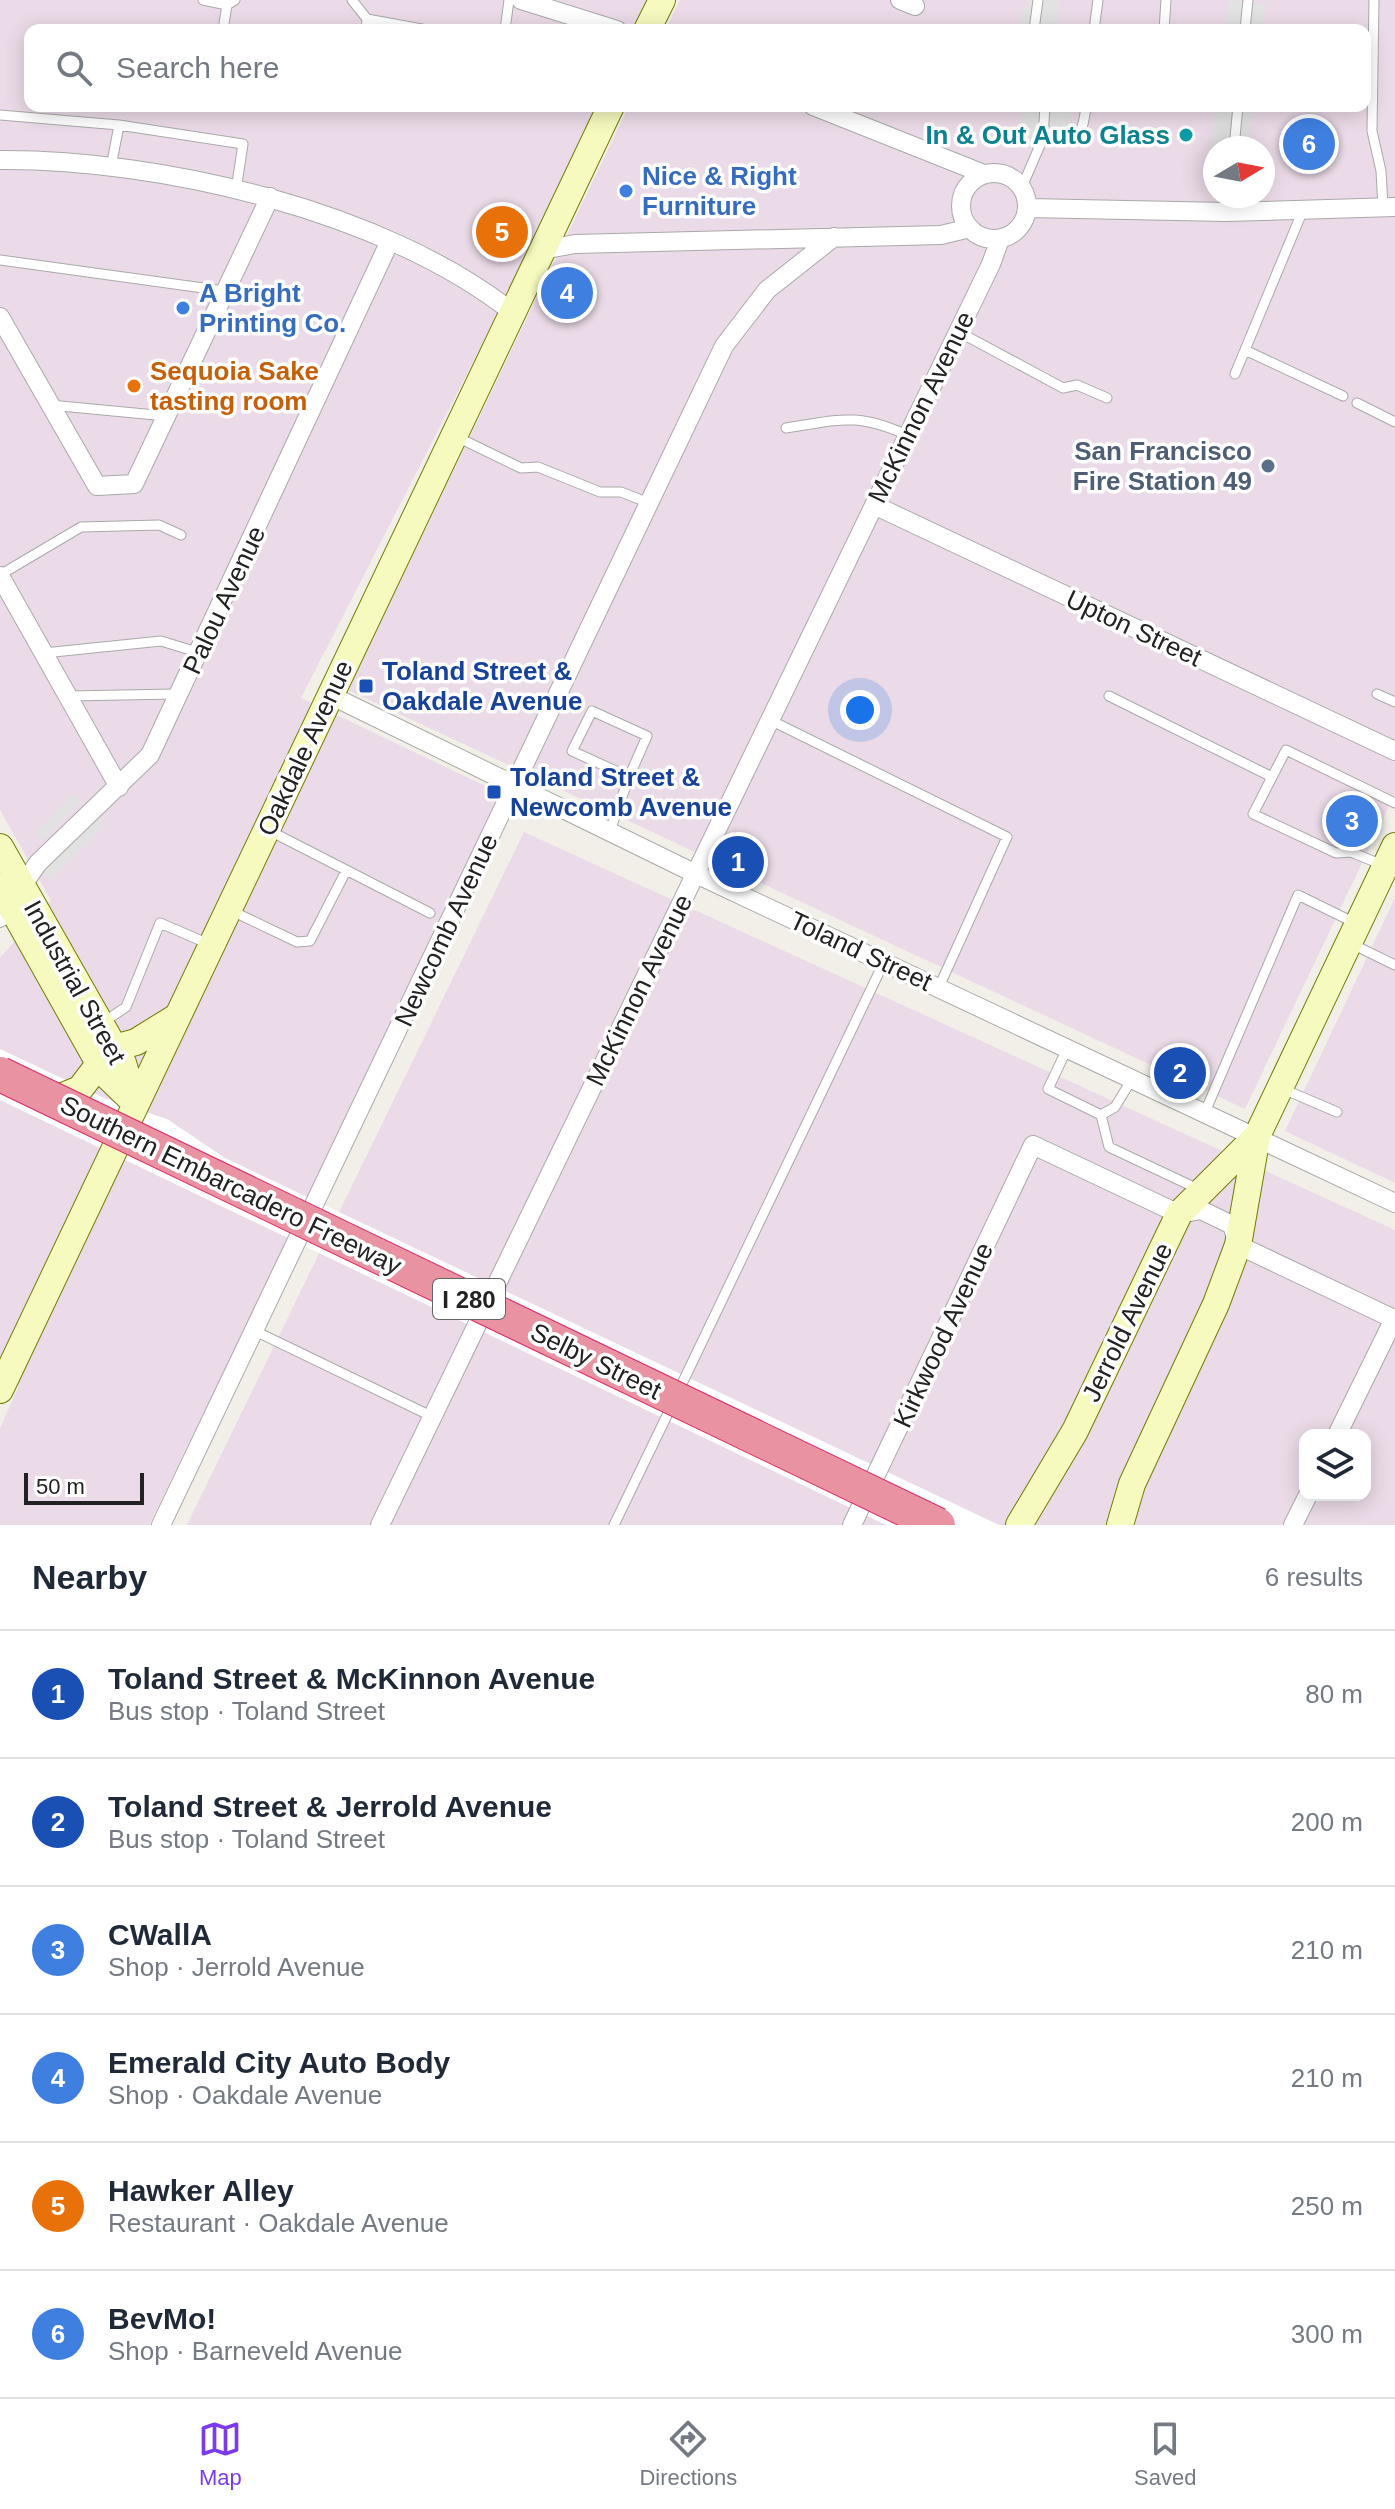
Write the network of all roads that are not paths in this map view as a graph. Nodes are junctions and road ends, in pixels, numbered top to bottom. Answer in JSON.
{"nodes":[{"id":1,"x":203,"y":0,"type":"edge"},
{"id":2,"x":352,"y":0,"type":"edge"},
{"id":3,"x":509,"y":0,"type":"edge"},
{"id":4,"x":523,"y":0,"type":"edge"},
{"id":5,"x":662,"y":0,"type":"edge"},
{"id":6,"x":1038,"y":0,"type":"edge"},
{"id":7,"x":1098,"y":0,"type":"edge"},
{"id":8,"x":1166,"y":0,"type":"edge"},
{"id":9,"x":1248,"y":0,"type":"edge"},
{"id":10,"x":1374,"y":0,"type":"edge"},
{"id":11,"x":231,"y":3,"type":"edge"},
{"id":12,"x":225,"y":24,"type":"edge"},
{"id":13,"x":365,"y":24,"type":"edge"},
{"id":14,"x":506,"y":24,"type":"edge"},
{"id":15,"x":598,"y":24,"type":"edge"},
{"id":16,"x":650,"y":24,"type":"edge"},
{"id":17,"x":1035,"y":24,"type":"edge"},
{"id":18,"x":1095,"y":24,"type":"edge"},
{"id":19,"x":1164,"y":24,"type":"edge"},
{"id":20,"x":1246,"y":24,"type":"edge"},
{"id":21,"x":608,"y":112,"type":"edge"},
{"id":22,"x":828,"y":112,"type":"edge"},
{"id":23,"x":1045,"y":112,"type":"edge"},
{"id":24,"x":1085,"y":112,"type":"edge"},
{"id":25,"x":1237,"y":112,"type":"edge"},
{"id":26,"x":0,"y":115,"type":"edge"},
{"id":27,"x":119,"y":125,"type":"junction"},
{"id":28,"x":1235,"y":136,"type":"edge"},
{"id":29,"x":1043,"y":138,"type":"junction"},
{"id":30,"x":0,"y":160,"type":"edge"},
{"id":31,"x":111,"y":167,"type":"junction"},
{"id":32,"x":984,"y":174,"type":"junction"},
{"id":33,"x":1022,"y":187,"type":"junction"},
{"id":34,"x":236,"y":190,"type":"junction"},
{"id":35,"x":270,"y":197,"type":"junction"},
{"id":36,"x":1203,"y":204,"type":"edge"},
{"id":37,"x":1389,"y":207,"type":"edge"},
{"id":38,"x":1028,"y":208,"type":"junction"},
{"id":39,"x":1275,"y":208,"type":"edge"},
{"id":40,"x":1303,"y":210,"type":"junction"},
{"id":41,"x":970,"y":228,"type":"junction"},
{"id":42,"x":834,"y":237,"type":"junction"},
{"id":43,"x":1000,"y":239,"type":"junction"},
{"id":44,"x":389,"y":243,"type":"junction"},
{"id":45,"x":542,"y":250,"type":"junction"},
{"id":46,"x":0,"y":260,"type":"edge"},
{"id":47,"x":225,"y":291,"type":"junction"},
{"id":48,"x":512,"y":312,"type":"junction"},
{"id":49,"x":0,"y":317,"type":"edge"},
{"id":50,"x":957,"y":331,"type":"junction"},
{"id":51,"x":1245,"y":350,"type":"junction"},
{"id":52,"x":1235,"y":374,"type":"dead end"},
{"id":53,"x":1343,"y":396,"type":"dead end"},
{"id":54,"x":1107,"y":398,"type":"dead end"},
{"id":55,"x":1357,"y":403,"type":"dead end"},
{"id":56,"x":50,"y":405,"type":"junction"},
{"id":57,"x":166,"y":416,"type":"junction"},
{"id":58,"x":1395,"y":422,"type":"edge"},
{"id":59,"x":786,"y":428,"type":"dead end"},
{"id":60,"x":454,"y":435,"type":"junction"},
{"id":61,"x":907,"y":435,"type":"junction"},
{"id":62,"x":649,"y":503,"type":"junction"},
{"id":63,"x":874,"y":505,"type":"junction"},
{"id":64,"x":181,"y":535,"type":"dead end"},
{"id":65,"x":0,"y":575,"type":"edge"},
{"id":66,"x":44,"y":653,"type":"junction"},
{"id":67,"x":200,"y":653,"type":"junction"},
{"id":68,"x":181,"y":694,"type":"junction"},
{"id":69,"x":1377,"y":694,"type":"dead end"},
{"id":70,"x":330,"y":695,"type":"junction"},
{"id":71,"x":68,"y":696,"type":"junction"},
{"id":72,"x":1109,"y":696,"type":"dead end"},
{"id":73,"x":1395,"y":702,"type":"edge"},
{"id":74,"x":770,"y":720,"type":"junction"},
{"id":75,"x":1395,"y":751,"type":"edge"},
{"id":76,"x":629,"y":777,"type":"junction"},
{"id":77,"x":1272,"y":777,"type":"junction"},
{"id":78,"x":515,"y":784,"type":"junction"},
{"id":79,"x":119,"y":787,"type":"junction"},
{"id":80,"x":1395,"y":803,"type":"edge"},
{"id":81,"x":267,"y":830,"type":"junction"},
{"id":82,"x":610,"y":831,"type":"junction"},
{"id":83,"x":0,"y":847,"type":"edge"},
{"id":84,"x":1390,"y":856,"type":"edge"},
{"id":85,"x":346,"y":871,"type":"junction"},
{"id":86,"x":696,"y":874,"type":"junction"},
{"id":87,"x":8,"y":898,"type":"edge"},
{"id":88,"x":229,"y":910,"type":"junction"},
{"id":89,"x":430,"y":913,"type":"dead end"},
{"id":90,"x":1354,"y":933,"type":"junction"},
{"id":91,"x":212,"y":945,"type":"junction"},
{"id":92,"x":884,"y":962,"type":"junction"},
{"id":93,"x":1395,"y":965,"type":"edge"},
{"id":94,"x":939,"y":987,"type":"junction"},
{"id":95,"x":178,"y":1016,"type":"junction"},
{"id":96,"x":100,"y":1024,"type":"junction"},
{"id":97,"x":1067,"y":1049,"type":"junction"},
{"id":98,"x":107,"y":1056,"type":"junction"},
{"id":99,"x":0,"y":1075,"type":"edge"},
{"id":100,"x":1132,"y":1078,"type":"junction"},
{"id":101,"x":0,"y":1084,"type":"edge"},
{"id":102,"x":1280,"y":1087,"type":"junction"},
{"id":103,"x":53,"y":1100,"type":"junction"},
{"id":104,"x":135,"y":1104,"type":"junction"},
{"id":105,"x":1205,"y":1112,"type":"junction"},
{"id":106,"x":1337,"y":1112,"type":"dead end"},
{"id":107,"x":1101,"y":1115,"type":"junction"},
{"id":108,"x":123,"y":1134,"type":"junction"},
{"id":109,"x":1257,"y":1136,"type":"junction"},
{"id":110,"x":1203,"y":1192,"type":"junction"},
{"id":111,"x":1395,"y":1203,"type":"edge"},
{"id":112,"x":1179,"y":1214,"type":"junction"},
{"id":113,"x":308,"y":1222,"type":"junction"},
{"id":114,"x":1238,"y":1245,"type":"junction"},
{"id":115,"x":484,"y":1305,"type":"junction"},
{"id":116,"x":1394,"y":1319,"type":"edge"},
{"id":117,"x":255,"y":1331,"type":"junction"},
{"id":118,"x":0,"y":1390,"type":"edge"},
{"id":119,"x":674,"y":1400,"type":"junction"},
{"id":120,"x":431,"y":1416,"type":"junction"},
{"id":121,"x":1340,"y":1429,"type":"edge"},
{"id":122,"x":846,"y":1482,"type":"dead end"},
{"id":123,"x":1305,"y":1501,"type":"edge"},
{"id":124,"x":890,"y":1503,"type":"dead end"},
{"id":125,"x":161,"y":1525,"type":"edge"},
{"id":126,"x":380,"y":1525,"type":"edge"},
{"id":127,"x":614,"y":1525,"type":"edge"},
{"id":128,"x":852,"y":1525,"type":"edge"},
{"id":129,"x":919,"y":1525,"type":"edge"},
{"id":130,"x":937,"y":1525,"type":"edge"},
{"id":131,"x":1019,"y":1525,"type":"edge"},
{"id":132,"x":1120,"y":1525,"type":"edge"},
{"id":133,"x":1293,"y":1525,"type":"edge"}],
"edges":[{"from":1,"to":11,"type":"lane"},
{"from":2,"to":13,"type":"lane"},
{"from":3,"to":14,"type":"lane"},
{"from":4,"to":15,"type":"street"},
{"from":5,"to":16,"type":"street"},
{"from":6,"to":17,"type":"lane"},
{"from":7,"to":18,"type":"lane"},
{"from":8,"to":19,"type":"lane"},
{"from":9,"to":20,"type":"lane"},
{"from":10,"to":37,"type":"lane"},
{"from":11,"to":12,"type":"lane"},
{"from":21,"to":45,"type":"street","name":"Oakdale Avenue"},
{"from":22,"to":32,"type":"street"},
{"from":23,"to":29,"type":"lane"},
{"from":24,"to":29,"type":"lane"},
{"from":25,"to":28,"type":"lane"},
{"from":26,"to":27,"type":"lane"},
{"from":27,"to":31,"type":"lane"},
{"from":27,"to":34,"type":"lane"},
{"from":29,"to":33,"type":"lane"},
{"from":30,"to":31,"type":"street"},
{"from":31,"to":34,"type":"street"},
{"from":32,"to":33,"type":"street"},
{"from":32,"to":41,"type":"street"},
{"from":33,"to":38,"type":"street"},
{"from":34,"to":35,"type":"street"},
{"from":35,"to":44,"type":"street"},
{"from":35,"to":47,"type":"street"},
{"from":36,"to":38,"type":"street"},
{"from":37,"to":40,"type":"street"},
{"from":38,"to":43,"type":"street"},
{"from":39,"to":40,"type":"street"},
{"from":40,"to":51,"type":"lane"},
{"from":41,"to":42,"type":"street"},
{"from":41,"to":43,"type":"street"},
{"from":42,"to":45,"type":"street"},
{"from":42,"to":62,"type":"street","name":"Newcomb Avenue"},
{"from":43,"to":50,"type":"street","name":"McKinnon Avenue"},
{"from":44,"to":48,"type":"street"},
{"from":44,"to":67,"type":"street","name":"Palou Avenue"},
{"from":45,"to":48,"type":"street","name":"Oakdale Avenue"},
{"from":46,"to":47,"type":"lane"},
{"from":47,"to":57,"type":"street"},
{"from":48,"to":60,"type":"street","name":"Oakdale Avenue"},
{"from":49,"to":56,"type":"street"},
{"from":50,"to":54,"type":"lane"},
{"from":50,"to":61,"type":"street","name":"McKinnon Avenue"},
{"from":51,"to":52,"type":"lane"},
{"from":51,"to":53,"type":"lane"},
{"from":55,"to":58,"type":"lane"},
{"from":56,"to":57,"type":"lane"},
{"from":56,"to":57,"type":"street"},
{"from":59,"to":61,"type":"lane"},
{"from":60,"to":62,"type":"lane"},
{"from":60,"to":70,"type":"street","name":"Oakdale Avenue"},
{"from":61,"to":63,"type":"street","name":"McKinnon Avenue"},
{"from":62,"to":78,"type":"street","name":"Newcomb Avenue"},
{"from":63,"to":74,"type":"street","name":"McKinnon Avenue"},
{"from":63,"to":75,"type":"street","name":"Upton Street"},
{"from":64,"to":65,"type":"lane"},
{"from":65,"to":66,"type":"street"},
{"from":66,"to":67,"type":"lane"},
{"from":66,"to":71,"type":"street"},
{"from":67,"to":68,"type":"street","name":"Palou Avenue"},
{"from":68,"to":71,"type":"lane"},
{"from":68,"to":79,"type":"street","name":"Palou Avenue"},
{"from":69,"to":73,"type":"lane"},
{"from":70,"to":78,"type":"street","name":"Toland Street"},
{"from":70,"to":81,"type":"street","name":"Oakdale Avenue"},
{"from":71,"to":79,"type":"street"},
{"from":72,"to":77,"type":"lane"},
{"from":74,"to":86,"type":"street","name":"McKinnon Avenue"},
{"from":74,"to":94,"type":"lane"},
{"from":76,"to":76,"type":"lane"},
{"from":76,"to":82,"type":"lane"},
{"from":77,"to":80,"type":"lane"},
{"from":77,"to":84,"type":"lane"},
{"from":78,"to":82,"type":"street","name":"Toland Street"},
{"from":78,"to":113,"type":"street","name":"Newcomb Avenue"},
{"from":79,"to":87,"type":"street","name":"Palou Avenue"},
{"from":81,"to":85,"type":"lane"},
{"from":81,"to":88,"type":"street","name":"Oakdale Avenue"},
{"from":82,"to":86,"type":"street","name":"Toland Street"},
{"from":83,"to":87,"type":"street","name":"Industrial Street"},
{"from":84,"to":90,"type":"street","name":"Jerrold Avenue"},
{"from":85,"to":88,"type":"lane"},
{"from":85,"to":89,"type":"lane"},
{"from":86,"to":92,"type":"street","name":"Toland Street"},
{"from":86,"to":115,"type":"street","name":"McKinnon Avenue"},
{"from":87,"to":96,"type":"street","name":"Industrial Street"},
{"from":87,"to":98,"type":"street","name":"Industrial Street"},
{"from":88,"to":91,"type":"street","name":"Oakdale Avenue"},
{"from":90,"to":93,"type":"lane"},
{"from":90,"to":102,"type":"street","name":"Jerrold Avenue"},
{"from":90,"to":105,"type":"lane"},
{"from":91,"to":95,"type":"street","name":"Oakdale Avenue"},
{"from":91,"to":96,"type":"lane"},
{"from":92,"to":94,"type":"street","name":"Toland Street"},
{"from":92,"to":119,"type":"lane"},
{"from":94,"to":97,"type":"street","name":"Toland Street"},
{"from":95,"to":98,"type":"street"},
{"from":95,"to":104,"type":"street","name":"Oakdale Avenue"},
{"from":96,"to":98,"type":"street","name":"Industrial Street"},
{"from":97,"to":100,"type":"street","name":"Toland Street"},
{"from":97,"to":107,"type":"lane"},
{"from":98,"to":103,"type":"street"},
{"from":98,"to":104,"type":"street","name":"Industrial Street"},
{"from":99,"to":103,"type":"street","name":"Selby Street"},
{"from":99,"to":130,"type":"highway","name":"Southern Embarcadero Freeway","number":"I 280","bridge":true},
{"from":100,"to":105,"type":"street","name":"Toland Street"},
{"from":100,"to":107,"type":"lane"},
{"from":101,"to":129,"type":"highway","name":"Southern Embarcadero Freeway","number":"I 280"},
{"from":102,"to":106,"type":"lane"},
{"from":102,"to":109,"type":"street","name":"Jerrold Avenue"},
{"from":103,"to":108,"type":"street","name":"Selby Street"},
{"from":104,"to":108,"type":"street","name":"Oakdale Avenue"},
{"from":105,"to":109,"type":"street","name":"Toland Street"},
{"from":107,"to":110,"type":"lane"},
{"from":108,"to":113,"type":"street","name":"Selby Street"},
{"from":108,"to":118,"type":"street","name":"Oakdale Avenue"},
{"from":109,"to":110,"type":"street","name":"Jerrold Avenue"},
{"from":109,"to":111,"type":"street","name":"Toland Street"},
{"from":109,"to":114,"type":"street","name":"Jerrold Avenue"},
{"from":110,"to":112,"type":"street","name":"Jerrold Avenue"},
{"from":112,"to":114,"type":"street"},
{"from":112,"to":128,"type":"street","name":"Kirkwood Avenue"},
{"from":112,"to":131,"type":"street","name":"Jerrold Avenue"},
{"from":113,"to":115,"type":"street","name":"Selby Street"},
{"from":113,"to":117,"type":"street","name":"Newcomb Avenue"},
{"from":114,"to":116,"type":"street"},
{"from":114,"to":132,"type":"street","name":"Jerrold Avenue"},
{"from":115,"to":119,"type":"street","name":"Selby Street"},
{"from":115,"to":120,"type":"street","name":"McKinnon Avenue"},
{"from":116,"to":121,"type":"street"},
{"from":117,"to":120,"type":"lane"},
{"from":117,"to":125,"type":"street","name":"Newcomb Avenue"},
{"from":119,"to":122,"type":"street","name":"Selby Street"},
{"from":119,"to":127,"type":"lane"},
{"from":120,"to":126,"type":"street","name":"McKinnon Avenue"},
{"from":123,"to":133,"type":"street"},
{"from":124,"to":130,"type":"street"}]}
